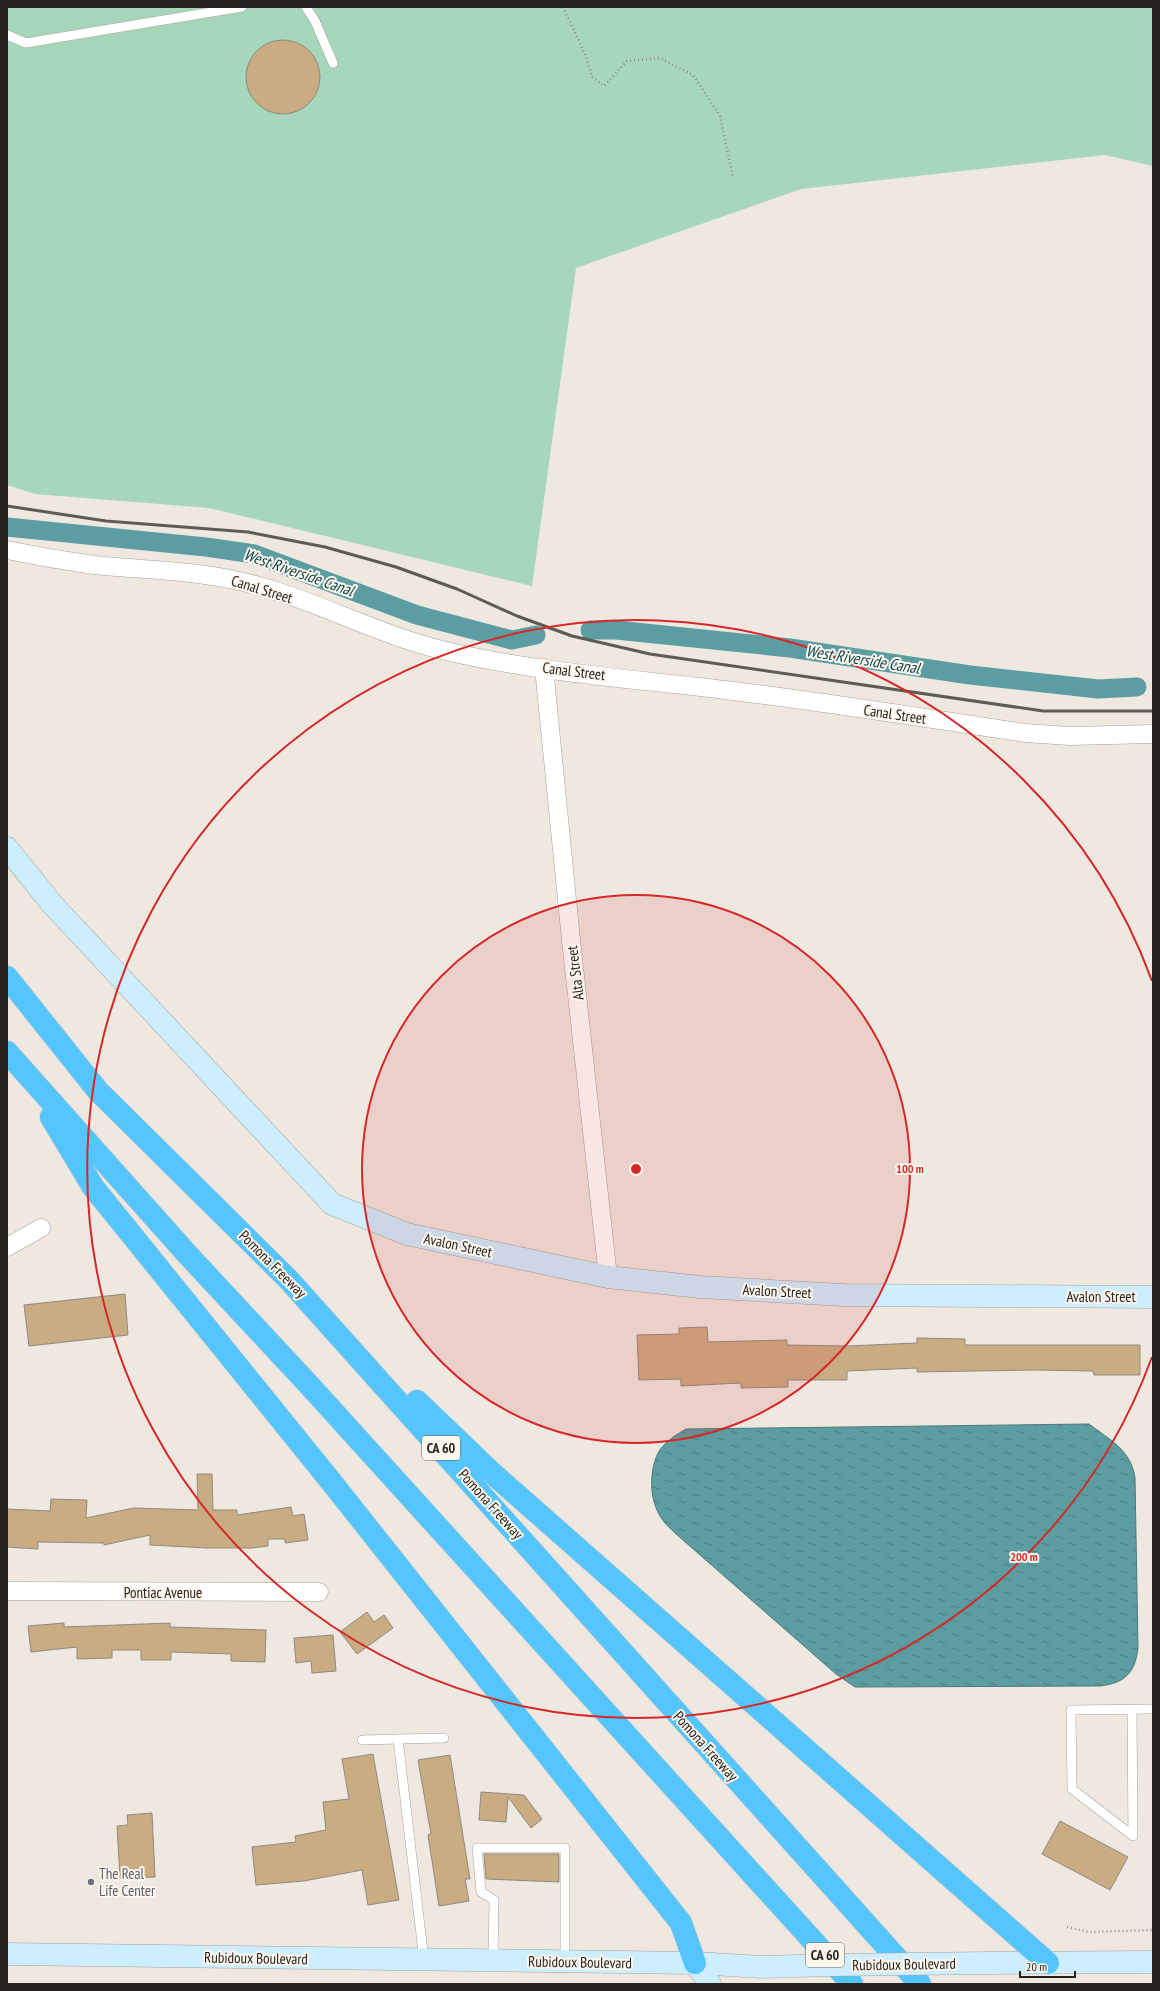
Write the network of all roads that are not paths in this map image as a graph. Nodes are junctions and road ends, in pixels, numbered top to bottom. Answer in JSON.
{"nodes":[{"id":1,"x":242,"y":7,"type":"edge"},
{"id":2,"x":306,"y":7,"type":"edge"},
{"id":3,"x":7,"y":35,"type":"edge"},
{"id":4,"x":333,"y":63,"type":"dead end"},
{"id":5,"x":7,"y":550,"type":"edge"},
{"id":6,"x":544,"y":668,"type":"junction"},
{"id":7,"x":1153,"y":734,"type":"edge"},
{"id":8,"x":7,"y":848,"type":"edge"},
{"id":9,"x":7,"y":977,"type":"edge"},
{"id":10,"x":7,"y":1052,"type":"edge"},
{"id":11,"x":28,"y":1078,"type":"junction"},
{"id":12,"x":41,"y":1228,"type":"dead end"},
{"id":13,"x":7,"y":1247,"type":"edge"},
{"id":14,"x":608,"y":1277,"type":"junction"},
{"id":15,"x":288,"y":1279,"type":"junction"},
{"id":16,"x":1153,"y":1296,"type":"edge"},
{"id":17,"x":7,"y":1591,"type":"edge"},
{"id":18,"x":319,"y":1592,"type":"dead end"},
{"id":19,"x":1153,"y":1709,"type":"edge"},
{"id":20,"x":1132,"y":1710,"type":"junction"},
{"id":21,"x":444,"y":1738,"type":"dead end"},
{"id":22,"x":398,"y":1739,"type":"junction"},
{"id":23,"x":362,"y":1740,"type":"dead end"},
{"id":24,"x":7,"y":1954,"type":"edge"},
{"id":25,"x":424,"y":1960,"type":"junction"},
{"id":26,"x":493,"y":1961,"type":"junction"},
{"id":27,"x":565,"y":1962,"type":"junction"},
{"id":28,"x":1153,"y":1962,"type":"edge"},
{"id":29,"x":695,"y":1963,"type":"junction"},
{"id":30,"x":1048,"y":1963,"type":"junction"},
{"id":31,"x":710,"y":1984,"type":"edge"},
{"id":32,"x":852,"y":1984,"type":"edge"},
{"id":33,"x":920,"y":1984,"type":"edge"}],
"edges":[{"from":1,"to":3,"type":"lane"},
{"from":2,"to":4,"type":"lane"},
{"from":5,"to":6,"type":"street","name":"Canal Street"},
{"from":6,"to":7,"type":"street","name":"Canal Street"},
{"from":6,"to":14,"type":"street","name":"Alta Street"},
{"from":8,"to":14,"type":"street","name":"Avalon Street"},
{"from":9,"to":15,"type":"highway","name":"Pomona Freeway","number":"CA 60"},
{"from":10,"to":11,"type":"highway","number":"CA 60"},
{"from":11,"to":29,"type":"highway"},
{"from":11,"to":32,"type":"highway","number":"CA 60"},
{"from":12,"to":13,"type":"street"},
{"from":14,"to":16,"type":"street","name":"Avalon Street"},
{"from":15,"to":30,"type":"highway"},
{"from":15,"to":33,"type":"highway","name":"Pomona Freeway","number":"CA 60"},
{"from":17,"to":18,"type":"street","name":"Pontiac Avenue"},
{"from":19,"to":20,"type":"lane"},
{"from":20,"to":20,"type":"lane"},
{"from":21,"to":22,"type":"lane"},
{"from":22,"to":23,"type":"lane"},
{"from":22,"to":25,"type":"lane"},
{"from":24,"to":25,"type":"street","name":"Rubidoux Boulevard"},
{"from":25,"to":26,"type":"street","name":"Rubidoux Boulevard"},
{"from":26,"to":27,"type":"street","name":"Rubidoux Boulevard"},
{"from":26,"to":27,"type":"lane"},
{"from":27,"to":29,"type":"street","name":"Rubidoux Boulevard"},
{"from":28,"to":30,"type":"street","name":"Rubidoux Boulevard"},
{"from":29,"to":30,"type":"street","name":"Rubidoux Boulevard","bridge":true},
{"from":29,"to":31,"type":"street"}]}
